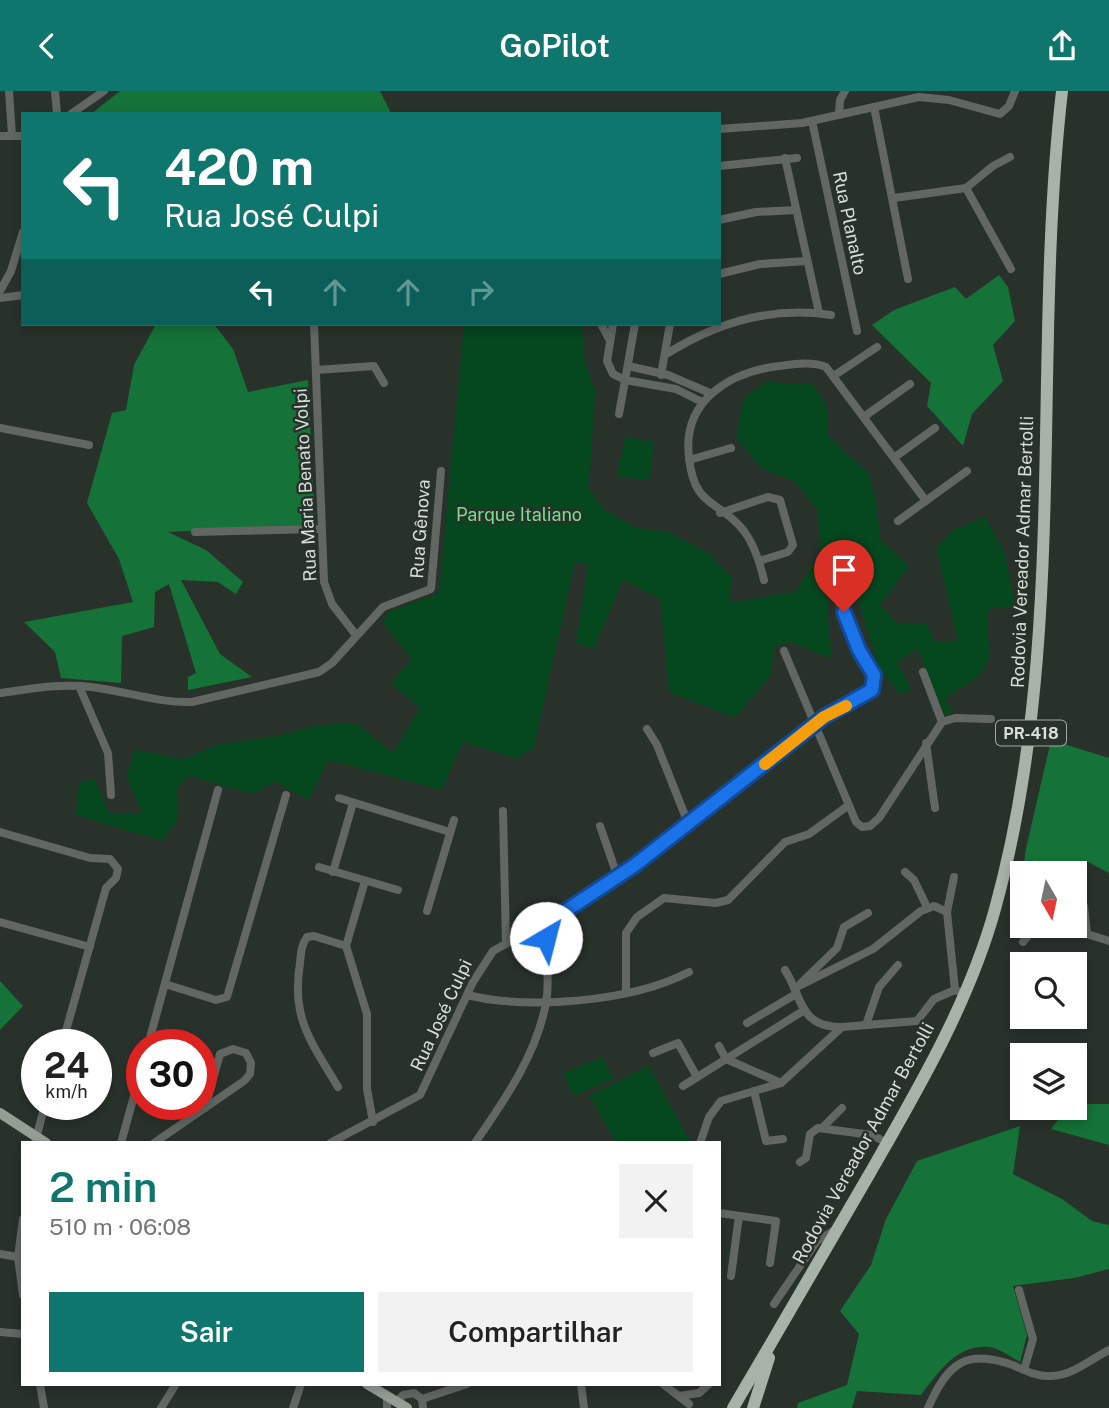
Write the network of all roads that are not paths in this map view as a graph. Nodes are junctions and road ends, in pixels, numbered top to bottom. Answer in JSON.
{"nodes":[{"id":1,"x":9,"y":91,"type":"edge"},
{"id":2,"x":54,"y":91,"type":"edge"},
{"id":3,"x":104,"y":91,"type":"edge"},
{"id":4,"x":845,"y":91,"type":"edge"},
{"id":5,"x":1015,"y":91,"type":"edge"},
{"id":6,"x":1062,"y":91,"type":"edge"},
{"id":7,"x":874,"y":107,"type":"junction"},
{"id":8,"x":57,"y":112,"type":"edge"},
{"id":9,"x":74,"y":112,"type":"edge"},
{"id":10,"x":839,"y":115,"type":"junction"},
{"id":11,"x":812,"y":121,"type":"junction"},
{"id":12,"x":721,"y":129,"type":"edge"},
{"id":13,"x":12,"y":135,"type":"junction"},
{"id":14,"x":0,"y":136,"type":"edge"},
{"id":15,"x":21,"y":136,"type":"edge"},
{"id":16,"x":1010,"y":157,"type":"dead end"},
{"id":17,"x":785,"y":158,"type":"junction"},
{"id":18,"x":797,"y":158,"type":"dead end"},
{"id":19,"x":721,"y":166,"type":"edge"},
{"id":20,"x":966,"y":188,"type":"junction"},
{"id":21,"x":894,"y":198,"type":"junction"},
{"id":22,"x":796,"y":209,"type":"junction"},
{"id":23,"x":721,"y":219,"type":"edge"},
{"id":24,"x":21,"y":238,"type":"edge"},
{"id":25,"x":807,"y":261,"type":"junction"},
{"id":26,"x":1011,"y":269,"type":"dead end"},
{"id":27,"x":721,"y":274,"type":"edge"},
{"id":28,"x":908,"y":279,"type":"dead end"},
{"id":29,"x":0,"y":291,"type":"edge"},
{"id":30,"x":21,"y":295,"type":"edge"},
{"id":31,"x":0,"y":298,"type":"edge"},
{"id":32,"x":819,"y":313,"type":"junction"},
{"id":33,"x":831,"y":315,"type":"dead end"},
{"id":34,"x":314,"y":326,"type":"edge"},
{"id":35,"x":602,"y":326,"type":"edge"},
{"id":36,"x":613,"y":326,"type":"edge"},
{"id":37,"x":635,"y":326,"type":"edge"},
{"id":38,"x":670,"y":326,"type":"edge"},
{"id":39,"x":857,"y":331,"type":"dead end"},
{"id":40,"x":610,"y":341,"type":"junction"},
{"id":41,"x":877,"y":347,"type":"dead end"},
{"id":42,"x":664,"y":355,"type":"junction"},
{"id":43,"x":628,"y":366,"type":"junction"},
{"id":44,"x":316,"y":370,"type":"junction"},
{"id":45,"x":661,"y":373,"type":"junction"},
{"id":46,"x":835,"y":375,"type":"junction"},
{"id":47,"x":625,"y":380,"type":"junction"},
{"id":48,"x":384,"y":383,"type":"dead end"},
{"id":49,"x":910,"y":384,"type":"dead end"},
{"id":50,"x":659,"y":385,"type":"junction"},
{"id":51,"x":710,"y":393,"type":"junction"},
{"id":52,"x":702,"y":402,"type":"junction"},
{"id":53,"x":619,"y":414,"type":"dead end"},
{"id":54,"x":865,"y":416,"type":"junction"},
{"id":55,"x":0,"y":428,"type":"edge"},
{"id":56,"x":935,"y":428,"type":"dead end"},
{"id":57,"x":89,"y":445,"type":"dead end"},
{"id":58,"x":731,"y":448,"type":"dead end"},
{"id":59,"x":895,"y":457,"type":"junction"},
{"id":60,"x":689,"y":460,"type":"junction"},
{"id":61,"x":441,"y":471,"type":"dead end"},
{"id":62,"x":967,"y":471,"type":"dead end"},
{"id":63,"x":926,"y":501,"type":"junction"},
{"id":64,"x":720,"y":513,"type":"junction"},
{"id":65,"x":898,"y":521,"type":"dead end"},
{"id":66,"x":321,"y":529,"type":"junction"},
{"id":67,"x":195,"y":532,"type":"dead end"},
{"id":68,"x":759,"y":561,"type":"junction"},
{"id":69,"x":764,"y":580,"type":"dead end"},
{"id":70,"x":837,"y":597,"type":"dead end"},
{"id":71,"x":356,"y":635,"type":"junction"},
{"id":72,"x":784,"y":650,"type":"dead end"},
{"id":73,"x":923,"y":672,"type":"dead end"},
{"id":74,"x":79,"y":685,"type":"junction"},
{"id":75,"x":0,"y":693,"type":"edge"},
{"id":76,"x":991,"y":719,"type":"dead end"},
{"id":77,"x":942,"y":722,"type":"junction"},
{"id":78,"x":818,"y":725,"type":"junction"},
{"id":79,"x":647,"y":729,"type":"dead end"},
{"id":80,"x":926,"y":743,"type":"junction"},
{"id":81,"x":218,"y":790,"type":"dead end"},
{"id":82,"x":111,"y":795,"type":"dead end"},
{"id":83,"x":286,"y":795,"type":"dead end"},
{"id":84,"x":339,"y":798,"type":"dead end"},
{"id":85,"x":353,"y":803,"type":"junction"},
{"id":86,"x":849,"y":805,"type":"junction"},
{"id":87,"x":935,"y":808,"type":"dead end"},
{"id":88,"x":503,"y":811,"type":"dead end"},
{"id":89,"x":454,"y":820,"type":"dead end"},
{"id":90,"x":688,"y":823,"type":"junction"},
{"id":91,"x":600,"y":826,"type":"dead end"},
{"id":92,"x":0,"y":832,"type":"edge"},
{"id":93,"x":450,"y":832,"type":"junction"},
{"id":94,"x":319,"y":867,"type":"dead end"},
{"id":95,"x":334,"y":871,"type":"junction"},
{"id":96,"x":905,"y":872,"type":"dead end"},
{"id":97,"x":954,"y":877,"type":"dead end"},
{"id":98,"x":618,"y":878,"type":"junction"},
{"id":99,"x":365,"y":881,"type":"junction"},
{"id":100,"x":398,"y":890,"type":"dead end"},
{"id":101,"x":927,"y":907,"type":"junction"},
{"id":102,"x":427,"y":911,"type":"dead end"},
{"id":103,"x":947,"y":912,"type":"junction"},
{"id":104,"x":868,"y":913,"type":"dead end"},
{"id":105,"x":555,"y":918,"type":"junction"},
{"id":106,"x":0,"y":922,"type":"edge"},
{"id":107,"x":1087,"y":934,"type":"edge"},
{"id":108,"x":1026,"y":938,"type":"edge"},
{"id":109,"x":1109,"y":941,"type":"edge"},
{"id":110,"x":1023,"y":942,"type":"dead end"},
{"id":111,"x":506,"y":944,"type":"junction"},
{"id":112,"x":346,"y":946,"type":"junction"},
{"id":113,"x":90,"y":947,"type":"junction"},
{"id":114,"x":898,"y":965,"type":"dead end"},
{"id":115,"x":785,"y":970,"type":"dead end"},
{"id":116,"x":689,"y":972,"type":"dead end"},
{"id":117,"x":164,"y":984,"type":"junction"},
{"id":118,"x":797,"y":991,"type":"junction"},
{"id":119,"x":626,"y":992,"type":"junction"},
{"id":120,"x":959,"y":992,"type":"junction"},
{"id":121,"x":467,"y":995,"type":"junction"},
{"id":122,"x":547,"y":1001,"type":"junction"},
{"id":123,"x":803,"y":1011,"type":"junction"},
{"id":124,"x":747,"y":1023,"type":"dead end"},
{"id":125,"x":866,"y":1025,"type":"junction"},
{"id":126,"x":842,"y":1027,"type":"junction"},
{"id":127,"x":67,"y":1029,"type":"edge"},
{"id":128,"x":152,"y":1029,"type":"edge"},
{"id":129,"x":719,"y":1046,"type":"dead end"},
{"id":130,"x":653,"y":1053,"type":"dead end"},
{"id":131,"x":726,"y":1059,"type":"junction"},
{"id":132,"x":696,"y":1077,"type":"junction"},
{"id":133,"x":781,"y":1083,"type":"junction"},
{"id":134,"x":683,"y":1086,"type":"dead end"},
{"id":135,"x":338,"y":1087,"type":"dead end"},
{"id":136,"x":754,"y":1091,"type":"junction"},
{"id":137,"x":205,"y":1108,"type":"joint"},
{"id":138,"x":842,"y":1108,"type":"dead end"},
{"id":139,"x":0,"y":1113,"type":"edge"},
{"id":140,"x":40,"y":1120,"type":"edge"},
{"id":141,"x":127,"y":1120,"type":"edge"},
{"id":142,"x":188,"y":1120,"type":"edge"},
{"id":143,"x":374,"y":1121,"type":"junction"},
{"id":144,"x":821,"y":1128,"type":"junction"},
{"id":145,"x":35,"y":1139,"type":"edge"},
{"id":146,"x":783,"y":1139,"type":"dead end"},
{"id":147,"x":122,"y":1141,"type":"edge"},
{"id":148,"x":157,"y":1141,"type":"edge"},
{"id":149,"x":334,"y":1141,"type":"edge"},
{"id":150,"x":476,"y":1141,"type":"edge"},
{"id":151,"x":701,"y":1141,"type":"edge"},
{"id":152,"x":887,"y":1143,"type":"junction"},
{"id":153,"x":800,"y":1163,"type":"dead end"},
{"id":154,"x":721,"y":1213,"type":"edge"},
{"id":155,"x":739,"y":1216,"type":"junction"},
{"id":156,"x":838,"y":1229,"type":"junction"},
{"id":157,"x":21,"y":1234,"type":"edge"},
{"id":158,"x":0,"y":1254,"type":"edge"},
{"id":159,"x":18,"y":1257,"type":"junction"},
{"id":160,"x":770,"y":1263,"type":"dead end"},
{"id":161,"x":731,"y":1276,"type":"dead end"},
{"id":162,"x":21,"y":1280,"type":"edge"},
{"id":163,"x":1019,"y":1290,"type":"dead end"},
{"id":164,"x":775,"y":1304,"type":"dead end"},
{"id":165,"x":784,"y":1320,"type":"junction"},
{"id":166,"x":0,"y":1332,"type":"edge"},
{"id":167,"x":21,"y":1334,"type":"edge"},
{"id":168,"x":1109,"y":1350,"type":"edge"},
{"id":169,"x":1024,"y":1370,"type":"junction"},
{"id":170,"x":754,"y":1371,"type":"junction"},
{"id":171,"x":40,"y":1386,"type":"edge"},
{"id":172,"x":175,"y":1386,"type":"edge"},
{"id":173,"x":300,"y":1386,"type":"edge"},
{"id":174,"x":370,"y":1386,"type":"edge"},
{"id":175,"x":462,"y":1386,"type":"edge"},
{"id":176,"x":581,"y":1386,"type":"edge"},
{"id":177,"x":666,"y":1386,"type":"edge"},
{"id":178,"x":707,"y":1386,"type":"edge"},
{"id":179,"x":416,"y":1389,"type":"edge"},
{"id":180,"x":679,"y":1396,"type":"junction"},
{"id":181,"x":390,"y":1402,"type":"edge"},
{"id":182,"x":423,"y":1403,"type":"edge"},
{"id":183,"x":689,"y":1404,"type":"dead end"},
{"id":184,"x":44,"y":1408,"type":"edge"},
{"id":185,"x":161,"y":1408,"type":"edge"},
{"id":186,"x":293,"y":1408,"type":"edge"},
{"id":187,"x":407,"y":1408,"type":"edge"},
{"id":188,"x":584,"y":1408,"type":"edge"},
{"id":189,"x":725,"y":1408,"type":"edge"},
{"id":190,"x":733,"y":1408,"type":"edge"},
{"id":191,"x":753,"y":1408,"type":"edge"},
{"id":192,"x":928,"y":1408,"type":"edge"}],
"edges":[{"from":1,"to":13,"type":"street"},
{"from":2,"to":8,"type":"street"},
{"from":3,"to":9,"type":"street"},
{"from":4,"to":10,"type":"street"},
{"from":5,"to":7,"type":"street"},
{"from":6,"to":120,"type":"highway","name":"Rodovia Vereador Admar Bertolli","number":"PR-418"},
{"from":7,"to":10,"type":"street"},
{"from":7,"to":21,"type":"street"},
{"from":10,"to":11,"type":"street"},
{"from":11,"to":12,"type":"street"},
{"from":11,"to":39,"type":"street","name":"Rua Planalto"},
{"from":13,"to":14,"type":"street"},
{"from":13,"to":15,"type":"street"},
{"from":16,"to":20,"type":"street"},
{"from":17,"to":18,"type":"street"},
{"from":17,"to":19,"type":"street"},
{"from":17,"to":22,"type":"street"},
{"from":20,"to":21,"type":"street"},
{"from":20,"to":26,"type":"street"},
{"from":21,"to":28,"type":"street"},
{"from":22,"to":23,"type":"street"},
{"from":22,"to":25,"type":"street"},
{"from":24,"to":29,"type":"street"},
{"from":25,"to":27,"type":"street"},
{"from":25,"to":32,"type":"street"},
{"from":30,"to":31,"type":"street"},
{"from":32,"to":33,"type":"street"},
{"from":32,"to":42,"type":"street"},
{"from":34,"to":44,"type":"street","name":"Rua Maria Benato Volpi"},
{"from":35,"to":40,"type":"street"},
{"from":36,"to":40,"type":"street"},
{"from":37,"to":43,"type":"street"},
{"from":38,"to":42,"type":"street"},
{"from":40,"to":47,"type":"street"},
{"from":41,"to":46,"type":"street"},
{"from":42,"to":45,"type":"street"},
{"from":43,"to":45,"type":"street"},
{"from":43,"to":47,"type":"street"},
{"from":44,"to":48,"type":"street"},
{"from":44,"to":66,"type":"street","name":"Rua Maria Benato Volpi"},
{"from":45,"to":50,"type":"street"},
{"from":45,"to":51,"type":"street"},
{"from":46,"to":51,"type":"street"},
{"from":46,"to":54,"type":"street"},
{"from":47,"to":50,"type":"street"},
{"from":47,"to":53,"type":"street"},
{"from":49,"to":54,"type":"street"},
{"from":50,"to":52,"type":"street"},
{"from":51,"to":52,"type":"street"},
{"from":52,"to":60,"type":"street"},
{"from":54,"to":59,"type":"street"},
{"from":55,"to":57,"type":"street"},
{"from":56,"to":59,"type":"street"},
{"from":58,"to":60,"type":"street"},
{"from":59,"to":63,"type":"street"},
{"from":60,"to":64,"type":"street"},
{"from":61,"to":71,"type":"street","name":"Rua Gênova"},
{"from":62,"to":63,"type":"street"},
{"from":63,"to":65,"type":"street"},
{"from":64,"to":68,"type":"street"},
{"from":64,"to":68,"type":"street"},
{"from":66,"to":67,"type":"street"},
{"from":66,"to":71,"type":"street","name":"Rua Maria Benato Volpi"},
{"from":68,"to":69,"type":"street"},
{"from":70,"to":78,"type":"street","name":"Rua José Culpi"},
{"from":71,"to":74,"type":"street"},
{"from":72,"to":78,"type":"street"},
{"from":73,"to":77,"type":"street"},
{"from":74,"to":75,"type":"street"},
{"from":74,"to":82,"type":"street"},
{"from":76,"to":77,"type":"street"},
{"from":77,"to":80,"type":"street"},
{"from":78,"to":86,"type":"street"},
{"from":78,"to":90,"type":"street","name":"Rua José Culpi"},
{"from":79,"to":90,"type":"street"},
{"from":80,"to":86,"type":"street"},
{"from":80,"to":87,"type":"street"},
{"from":81,"to":117,"type":"street"},
{"from":83,"to":117,"type":"street"},
{"from":84,"to":85,"type":"street"},
{"from":85,"to":93,"type":"street"},
{"from":85,"to":95,"type":"street"},
{"from":86,"to":119,"type":"street"},
{"from":88,"to":111,"type":"street"},
{"from":89,"to":93,"type":"street"},
{"from":90,"to":98,"type":"street","name":"Rua José Culpi"},
{"from":91,"to":98,"type":"street"},
{"from":92,"to":113,"type":"street"},
{"from":93,"to":102,"type":"street"},
{"from":94,"to":95,"type":"street"},
{"from":95,"to":99,"type":"street"},
{"from":96,"to":101,"type":"street"},
{"from":97,"to":103,"type":"street"},
{"from":98,"to":105,"type":"street","name":"Rua José Culpi"},
{"from":99,"to":100,"type":"street"},
{"from":99,"to":112,"type":"street"},
{"from":101,"to":103,"type":"street"},
{"from":101,"to":118,"type":"street"},
{"from":103,"to":120,"type":"street"},
{"from":104,"to":118,"type":"street"},
{"from":105,"to":111,"type":"street","name":"Rua José Culpi"},
{"from":105,"to":122,"type":"street"},
{"from":106,"to":113,"type":"street"},
{"from":107,"to":109,"type":"street"},
{"from":108,"to":110,"type":"street"},
{"from":111,"to":121,"type":"street","name":"Rua José Culpi"},
{"from":112,"to":135,"type":"street"},
{"from":112,"to":143,"type":"street"},
{"from":113,"to":127,"type":"street"},
{"from":114,"to":125,"type":"street"},
{"from":115,"to":118,"type":"street"},
{"from":116,"to":119,"type":"street"},
{"from":117,"to":128,"type":"street"},
{"from":118,"to":123,"type":"street"},
{"from":118,"to":124,"type":"street"},
{"from":119,"to":122,"type":"street"},
{"from":120,"to":125,"type":"street"},
{"from":120,"to":152,"type":"highway","name":"Rodovia Vereador Admar Bertolli","number":"PR-418"},
{"from":121,"to":122,"type":"street"},
{"from":121,"to":143,"type":"street","name":"Rua José Culpi"},
{"from":122,"to":150,"type":"street"},
{"from":123,"to":126,"type":"street"},
{"from":123,"to":131,"type":"street"},
{"from":125,"to":126,"type":"street"},
{"from":126,"to":133,"type":"street"},
{"from":129,"to":131,"type":"street"},
{"from":130,"to":132,"type":"street"},
{"from":131,"to":132,"type":"street"},
{"from":131,"to":133,"type":"street"},
{"from":132,"to":134,"type":"street"},
{"from":133,"to":136,"type":"street"},
{"from":136,"to":146,"type":"street"},
{"from":136,"to":151,"type":"street"},
{"from":137,"to":137,"type":"street"},
{"from":138,"to":144,"type":"street"},
{"from":139,"to":145,"type":"main road"},
{"from":140,"to":145,"type":"street"},
{"from":141,"to":147,"type":"street"},
{"from":142,"to":148,"type":"street"},
{"from":143,"to":149,"type":"street","name":"Rua José Culpi"},
{"from":144,"to":152,"type":"street"},
{"from":144,"to":153,"type":"street"},
{"from":152,"to":156,"type":"highway","name":"Rodovia Vereador Admar Bertolli","number":"PR-418"},
{"from":154,"to":155,"type":"street"},
{"from":155,"to":160,"type":"street"},
{"from":155,"to":161,"type":"street"},
{"from":156,"to":164,"type":"street"},
{"from":156,"to":165,"type":"highway","name":"Rodovia Vereador Admar Bertolli","number":"PR-418"},
{"from":157,"to":159,"type":"street"},
{"from":158,"to":159,"type":"street"},
{"from":159,"to":162,"type":"street"},
{"from":163,"to":169,"type":"street"},
{"from":165,"to":170,"type":"highway","name":"Rodovia Vereador Admar Bertolli","number":"PR-418"},
{"from":165,"to":191,"type":"highway"},
{"from":166,"to":167,"type":"street"},
{"from":168,"to":169,"type":"street"},
{"from":169,"to":192,"type":"street"},
{"from":170,"to":189,"type":"highway"},
{"from":170,"to":190,"type":"highway","name":"Rodovia Vereador Admar Bertolli","number":"PR-418"},
{"from":171,"to":184,"type":"street"},
{"from":172,"to":185,"type":"street"},
{"from":173,"to":186,"type":"street"},
{"from":174,"to":181,"type":"main road"},
{"from":175,"to":182,"type":"street"},
{"from":176,"to":188,"type":"street"},
{"from":177,"to":180,"type":"street"},
{"from":178,"to":180,"type":"street"},
{"from":179,"to":181,"type":"street"},
{"from":179,"to":182,"type":"street"},
{"from":180,"to":183,"type":"street"},
{"from":181,"to":187,"type":"main road"}]}
